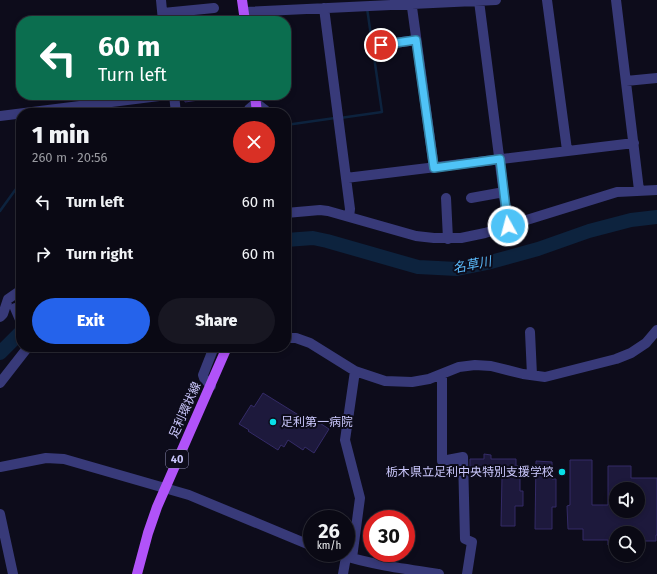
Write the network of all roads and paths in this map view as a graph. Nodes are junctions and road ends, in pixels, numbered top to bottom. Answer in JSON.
{"nodes":[{"id":1,"x":161,"y":0,"type":"edge"},
{"id":2,"x":242,"y":0,"type":"edge"},
{"id":3,"x":496,"y":0,"type":"edge"},
{"id":4,"x":547,"y":0,"type":"edge"},
{"id":5,"x":616,"y":0,"type":"edge"},
{"id":6,"x":479,"y":1,"type":"junction"},
{"id":7,"x":411,"y":2,"type":"edge"},
{"id":8,"x":214,"y":8,"type":"dead end"},
{"id":9,"x":324,"y":8,"type":"junction"},
{"id":10,"x":163,"y":16,"type":"edge"},
{"id":11,"x":169,"y":16,"type":"edge"},
{"id":12,"x":245,"y":16,"type":"edge"},
{"id":13,"x":254,"y":16,"type":"edge"},
{"id":14,"x":416,"y":40,"type":"junction"},
{"id":15,"x":381,"y":45,"type":"dead end"},
{"id":16,"x":657,"y":78,"type":"edge"},
{"id":17,"x":626,"y":82,"type":"junction"},
{"id":18,"x":127,"y":100,"type":"edge"},
{"id":19,"x":62,"y":108,"type":"edge"},
{"id":20,"x":16,"y":114,"type":"edge"},
{"id":21,"x":0,"y":116,"type":"edge"},
{"id":22,"x":634,"y":143,"type":"junction"},
{"id":23,"x":566,"y":150,"type":"junction"},
{"id":24,"x":500,"y":159,"type":"junction"},
{"id":25,"x":434,"y":168,"type":"junction"},
{"id":26,"x":346,"y":178,"type":"junction"},
{"id":27,"x":640,"y":190,"type":"junction"},
{"id":28,"x":657,"y":190,"type":"edge"},
{"id":29,"x":504,"y":192,"type":"junction"},
{"id":30,"x":446,"y":198,"type":"dead end"},
{"id":31,"x":471,"y":198,"type":"dead end"},
{"id":32,"x":291,"y":213,"type":"edge"},
{"id":33,"x":349,"y":217,"type":"junction"},
{"id":34,"x":508,"y":226,"type":"junction"},
{"id":35,"x":448,"y":239,"type":"junction"},
{"id":36,"x":16,"y":293,"type":"edge"},
{"id":37,"x":0,"y":317,"type":"edge"},
{"id":38,"x":657,"y":330,"type":"edge"},
{"id":39,"x":530,"y":332,"type":"dead end"},
{"id":40,"x":291,"y":338,"type":"edge"},
{"id":41,"x":24,"y":352,"type":"edge"},
{"id":42,"x":212,"y":352,"type":"edge"},
{"id":43,"x":225,"y":352,"type":"edge"},
{"id":44,"x":355,"y":371,"type":"junction"},
{"id":45,"x":442,"y":374,"type":"junction"},
{"id":46,"x":532,"y":376,"type":"junction"},
{"id":47,"x":0,"y":383,"type":"edge"},
{"id":48,"x":211,"y":386,"type":"junction"},
{"id":49,"x":0,"y":467,"type":"edge"},
{"id":50,"x":164,"y":487,"type":"junction"},
{"id":51,"x":0,"y":514,"type":"edge"},
{"id":52,"x":355,"y":525,"type":"edge"},
{"id":53,"x":303,"y":542,"type":"edge"},
{"id":54,"x":355,"y":558,"type":"edge"},
{"id":55,"x":347,"y":562,"type":"edge"},
{"id":56,"x":13,"y":574,"type":"edge"},
{"id":57,"x":137,"y":574,"type":"edge"},
{"id":58,"x":343,"y":574,"type":"edge"},
{"id":59,"x":439,"y":574,"type":"edge"},
{"id":60,"x":467,"y":574,"type":"edge"}],
"edges":[{"from":1,"to":10,"type":"street"},
{"from":2,"to":12,"type":"main road"},
{"from":3,"to":6,"type":"street"},
{"from":4,"to":23,"type":"street"},
{"from":5,"to":17,"type":"street"},
{"from":6,"to":7,"type":"street"},
{"from":6,"to":24,"type":"street"},
{"from":7,"to":9,"type":"street"},
{"from":7,"to":14,"type":"street"},
{"from":8,"to":11,"type":"street"},
{"from":9,"to":13,"type":"street"},
{"from":9,"to":26,"type":"street"},
{"from":14,"to":15,"type":"street"},
{"from":14,"to":25,"type":"street"},
{"from":16,"to":17,"type":"street"},
{"from":17,"to":22,"type":"street"},
{"from":18,"to":19,"type":"street"},
{"from":20,"to":21,"type":"street"},
{"from":22,"to":23,"type":"street"},
{"from":22,"to":27,"type":"street"},
{"from":23,"to":24,"type":"street"},
{"from":24,"to":25,"type":"street"},
{"from":24,"to":29,"type":"street"},
{"from":25,"to":26,"type":"street"},
{"from":26,"to":33,"type":"street"},
{"from":27,"to":28,"type":"street"},
{"from":27,"to":34,"type":"street"},
{"from":29,"to":31,"type":"street"},
{"from":29,"to":34,"type":"street"},
{"from":30,"to":35,"type":"street"},
{"from":32,"to":33,"type":"street"},
{"from":33,"to":35,"type":"street"},
{"from":34,"to":35,"type":"street"},
{"from":36,"to":37,"type":"street"},
{"from":38,"to":46,"type":"street"},
{"from":39,"to":46,"type":"street"},
{"from":40,"to":44,"type":"street"},
{"from":41,"to":47,"type":"street"},
{"from":42,"to":48,"type":"street"},
{"from":43,"to":48,"type":"main road","name":"足利環状線","number":"40"},
{"from":44,"to":45,"type":"street"},
{"from":44,"to":52,"type":"street"},
{"from":45,"to":46,"type":"street"},
{"from":45,"to":60,"type":"street"},
{"from":48,"to":50,"type":"main road","name":"足利環状線","number":"40"},
{"from":49,"to":50,"type":"street"},
{"from":50,"to":53,"type":"street"},
{"from":50,"to":57,"type":"main road","name":"足利環状線","number":"40"},
{"from":51,"to":56,"type":"street"},
{"from":54,"to":59,"type":"street"},
{"from":55,"to":58,"type":"street"}]}
